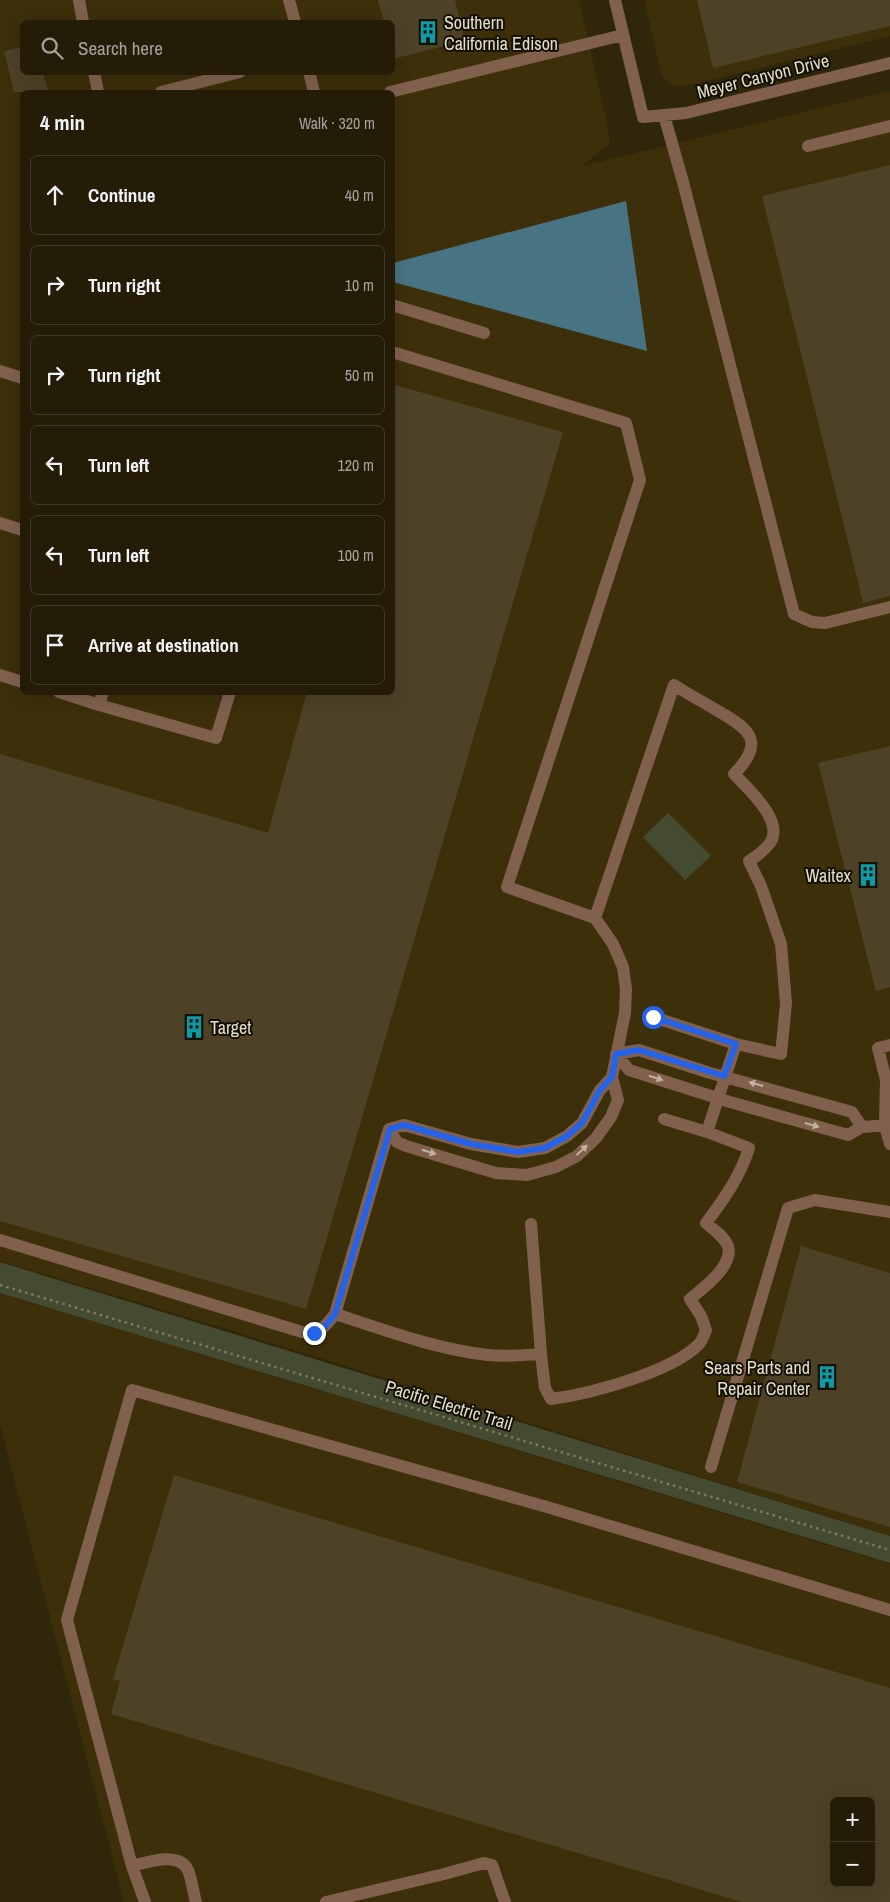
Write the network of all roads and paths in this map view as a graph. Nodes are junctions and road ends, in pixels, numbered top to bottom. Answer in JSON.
{"nodes":[{"id":1,"x":79,"y":0,"type":"edge"},
{"id":2,"x":289,"y":0,"type":"edge"},
{"id":3,"x":615,"y":0,"type":"edge"},
{"id":4,"x":83,"y":20,"type":"edge"},
{"id":5,"x":294,"y":20,"type":"edge"},
{"id":6,"x":623,"y":35,"type":"junction"},
{"id":7,"x":890,"y":63,"type":"edge"},
{"id":8,"x":95,"y":75,"type":"edge"},
{"id":9,"x":228,"y":75,"type":"edge"},
{"id":10,"x":310,"y":75,"type":"edge"},
{"id":11,"x":98,"y":90,"type":"edge"},
{"id":12,"x":169,"y":90,"type":"edge"},
{"id":13,"x":314,"y":90,"type":"edge"},
{"id":14,"x":395,"y":91,"type":"edge"},
{"id":15,"x":664,"y":115,"type":"junction"},
{"id":16,"x":890,"y":126,"type":"edge"},
{"id":17,"x":808,"y":146,"type":"dead end"},
{"id":18,"x":395,"y":306,"type":"edge"},
{"id":19,"x":484,"y":333,"type":"dead end"},
{"id":20,"x":395,"y":353,"type":"edge"},
{"id":21,"x":0,"y":371,"type":"edge"},
{"id":22,"x":20,"y":377,"type":"edge"},
{"id":23,"x":0,"y":523,"type":"edge"},
{"id":24,"x":20,"y":529,"type":"edge"},
{"id":25,"x":890,"y":607,"type":"edge"},
{"id":26,"x":0,"y":675,"type":"edge"},
{"id":27,"x":20,"y":681,"type":"edge"},
{"id":28,"x":80,"y":695,"type":"edge"},
{"id":29,"x":229,"y":695,"type":"edge"},
{"id":30,"x":101,"y":698,"type":"edge"},
{"id":31,"x":595,"y":918,"type":"junction"},
{"id":32,"x":653,"y":1017,"type":"dead end"},
{"id":33,"x":736,"y":1044,"type":"junction"},
{"id":34,"x":890,"y":1045,"type":"edge"},
{"id":35,"x":616,"y":1054,"type":"junction"},
{"id":36,"x":724,"y":1076,"type":"junction"},
{"id":37,"x":612,"y":1077,"type":"junction"},
{"id":38,"x":718,"y":1098,"type":"junction"},
{"id":39,"x":664,"y":1119,"type":"dead end"},
{"id":40,"x":888,"y":1126,"type":"edge"},
{"id":41,"x":862,"y":1127,"type":"junction"},
{"id":42,"x":390,"y":1129,"type":"junction"},
{"id":43,"x":707,"y":1132,"type":"junction"},
{"id":44,"x":890,"y":1144,"type":"edge"},
{"id":45,"x":890,"y":1212,"type":"edge"},
{"id":46,"x":531,"y":1224,"type":"dead end"},
{"id":47,"x":0,"y":1240,"type":"edge"},
{"id":48,"x":0,"y":1285,"type":"edge"},
{"id":49,"x":335,"y":1314,"type":"junction"},
{"id":50,"x":542,"y":1354,"type":"junction"},
{"id":51,"x":711,"y":1467,"type":"dead end"},
{"id":52,"x":890,"y":1550,"type":"edge"},
{"id":53,"x":890,"y":1610,"type":"edge"},
{"id":54,"x":132,"y":1866,"type":"junction"},
{"id":55,"x":145,"y":1902,"type":"edge"},
{"id":56,"x":196,"y":1902,"type":"edge"},
{"id":57,"x":326,"y":1902,"type":"edge"},
{"id":58,"x":505,"y":1902,"type":"edge"}],
"edges":[{"from":1,"to":4,"type":"street"},
{"from":2,"to":5,"type":"street"},
{"from":3,"to":6,"type":"street"},
{"from":6,"to":14,"type":"street"},
{"from":6,"to":15,"type":"street","name":"Meyer Canyon Drive"},
{"from":7,"to":15,"type":"street","name":"Meyer Canyon Drive"},
{"from":8,"to":11,"type":"street"},
{"from":9,"to":12,"type":"street"},
{"from":10,"to":13,"type":"street"},
{"from":15,"to":25,"type":"street"},
{"from":16,"to":17,"type":"street"},
{"from":18,"to":19,"type":"street"},
{"from":20,"to":31,"type":"street"},
{"from":21,"to":22,"type":"street"},
{"from":23,"to":24,"type":"street"},
{"from":26,"to":27,"type":"street"},
{"from":28,"to":30,"type":"street"},
{"from":29,"to":30,"type":"street"},
{"from":31,"to":33,"type":"street"},
{"from":31,"to":35,"type":"street"},
{"from":32,"to":33,"type":"street"},
{"from":33,"to":36,"type":"street"},
{"from":34,"to":40,"type":"street"},
{"from":35,"to":36,"type":"street"},
{"from":35,"to":37,"type":"street"},
{"from":35,"to":38,"type":"street","one_way":true},
{"from":36,"to":38,"type":"street"},
{"from":41,"to":36,"type":"street","one_way":true},
{"from":37,"to":42,"type":"street"},
{"from":42,"to":37,"type":"street","one_way":true},
{"from":38,"to":41,"type":"street","one_way":true},
{"from":38,"to":43,"type":"street"},
{"from":39,"to":43,"type":"street"},
{"from":40,"to":41,"type":"street"},
{"from":40,"to":44,"type":"street"},
{"from":42,"to":49,"type":"street"},
{"from":43,"to":50,"type":"street"},
{"from":45,"to":51,"type":"street"},
{"from":46,"to":50,"type":"street"},
{"from":47,"to":49,"type":"street"},
{"from":48,"to":52,"type":"path","name":"Pacific Electric Trail"},
{"from":49,"to":50,"type":"street"},
{"from":53,"to":54,"type":"street"},
{"from":54,"to":55,"type":"street"},
{"from":54,"to":56,"type":"street"},
{"from":57,"to":58,"type":"street"}]}
